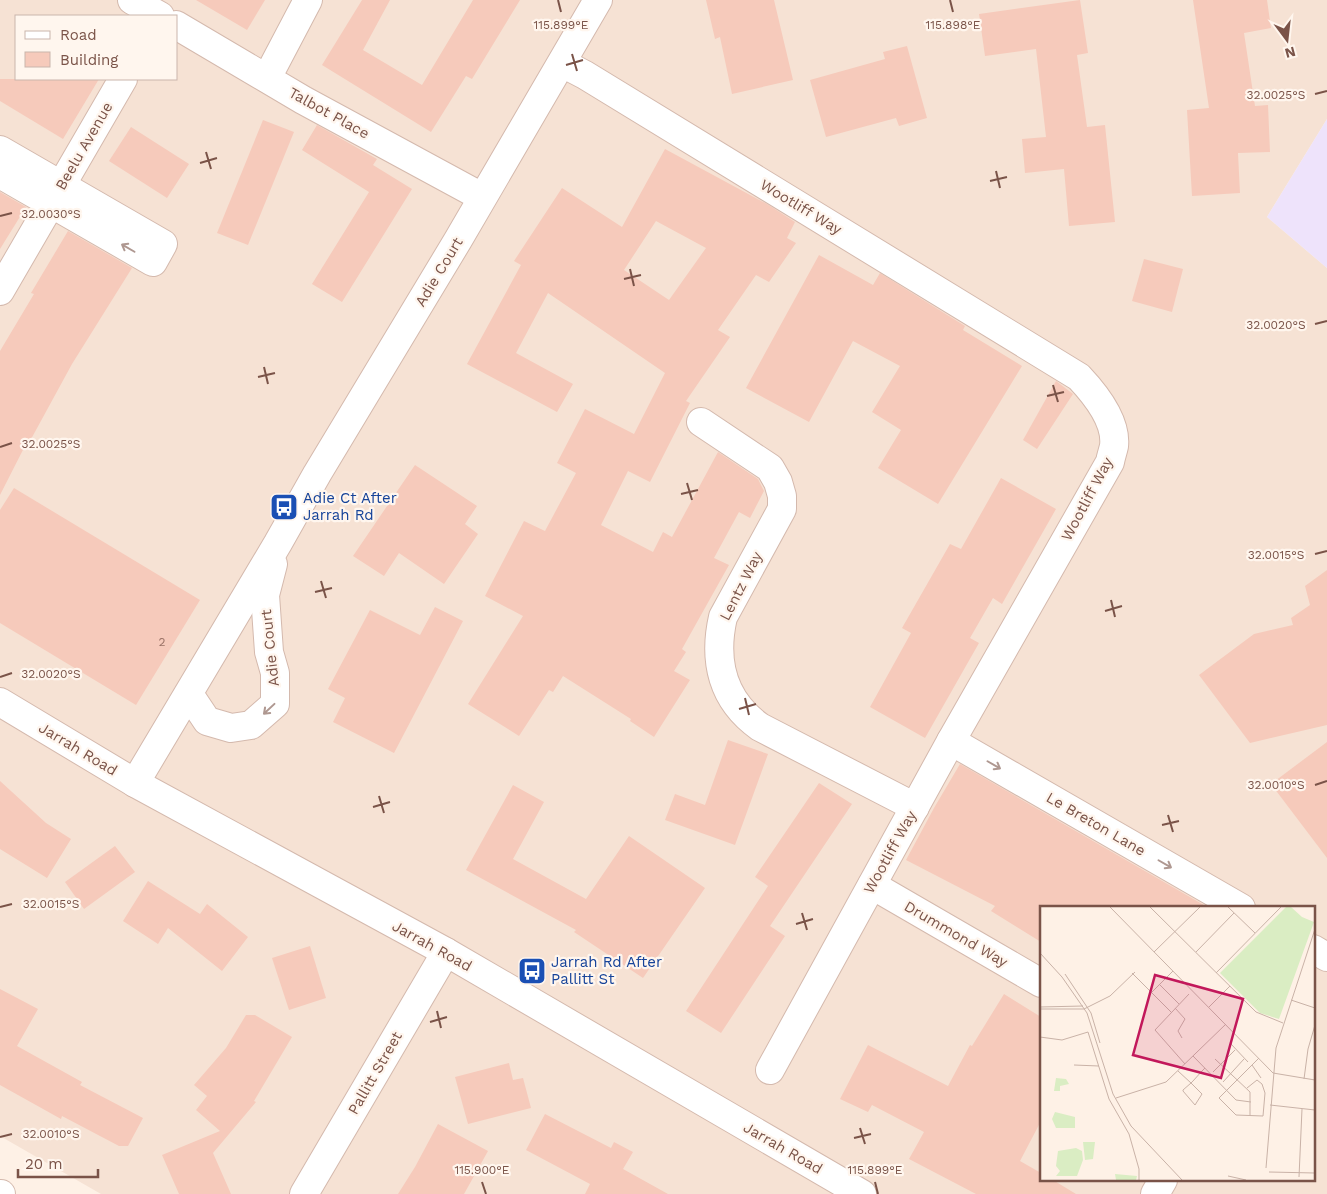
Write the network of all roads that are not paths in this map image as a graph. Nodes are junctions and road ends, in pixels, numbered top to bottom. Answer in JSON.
{"nodes":[{"id":1,"x":132,"y":0,"type":"edge"},
{"id":2,"x":308,"y":0,"type":"edge"},
{"id":3,"x":598,"y":0,"type":"edge"},
{"id":4,"x":158,"y":15,"type":"edge"},
{"id":5,"x":178,"y":26,"type":"edge"},
{"id":6,"x":562,"y":63,"type":"junction"},
{"id":7,"x":266,"y":78,"type":"junction"},
{"id":8,"x":122,"y":80,"type":"edge"},
{"id":9,"x":0,"y":150,"type":"edge"},
{"id":10,"x":0,"y":174,"type":"edge"},
{"id":11,"x":56,"y":195,"type":"junction"},
{"id":12,"x":482,"y":197,"type":"junction"},
{"id":13,"x":0,"y":291,"type":"edge"},
{"id":14,"x":701,"y":422,"type":"dead end"},
{"id":15,"x":278,"y":543,"type":"junction"},
{"id":16,"x":189,"y":694,"type":"junction"},
{"id":17,"x":0,"y":702,"type":"edge"},
{"id":18,"x":951,"y":741,"type":"junction"},
{"id":19,"x":135,"y":783,"type":"junction"},
{"id":20,"x":915,"y":807,"type":"junction"},
{"id":21,"x":872,"y":885,"type":"junction"},
{"id":22,"x":1238,"y":906,"type":"edge"},
{"id":23,"x":1314,"y":950,"type":"edge"},
{"id":24,"x":446,"y":952,"type":"junction"},
{"id":25,"x":1327,"y":957,"type":"edge"},
{"id":26,"x":1040,"y":982,"type":"edge"},
{"id":27,"x":770,"y":1070,"type":"dead end"},
{"id":28,"x":1162,"y":1182,"type":"edge"},
{"id":29,"x":304,"y":1194,"type":"edge"},
{"id":30,"x":862,"y":1194,"type":"edge"},
{"id":31,"x":1154,"y":1194,"type":"edge"}],
"edges":[{"from":1,"to":4,"type":"street"},
{"from":2,"to":7,"type":"street"},
{"from":3,"to":6,"type":"street","name":"Adie Court"},
{"from":5,"to":7,"type":"street","name":"Talbot Place"},
{"from":6,"to":12,"type":"street","name":"Adie Court"},
{"from":6,"to":18,"type":"street","name":"Wootliff Way"},
{"from":7,"to":12,"type":"street","name":"Talbot Place"},
{"from":8,"to":11,"type":"street","name":"Beelu Avenue"},
{"from":9,"to":11,"type":"street"},
{"from":11,"to":10,"type":"street","one_way":true},
{"from":11,"to":13,"type":"street","name":"Beelu Avenue"},
{"from":12,"to":15,"type":"street","name":"Adie Court"},
{"from":14,"to":20,"type":"street","name":"Lentz Way"},
{"from":15,"to":16,"type":"street","name":"Adie Court"},
{"from":15,"to":16,"type":"street","name":"Adie Court","one_way":true},
{"from":16,"to":19,"type":"street","name":"Adie Court"},
{"from":17,"to":19,"type":"street","name":"Jarrah Road"},
{"from":18,"to":20,"type":"street","name":"Wootliff Way"},
{"from":18,"to":22,"type":"street","name":"Le Breton Lane","one_way":true},
{"from":19,"to":24,"type":"street","name":"Jarrah Road"},
{"from":20,"to":21,"type":"street","name":"Wootliff Way"},
{"from":21,"to":26,"type":"street","name":"Drummond Way"},
{"from":21,"to":27,"type":"street","name":"Wootliff Way"},
{"from":23,"to":25,"type":"street"},
{"from":24,"to":29,"type":"street","name":"Pallitt Street"},
{"from":24,"to":30,"type":"street","name":"Jarrah Road"},
{"from":28,"to":31,"type":"street"}]}
